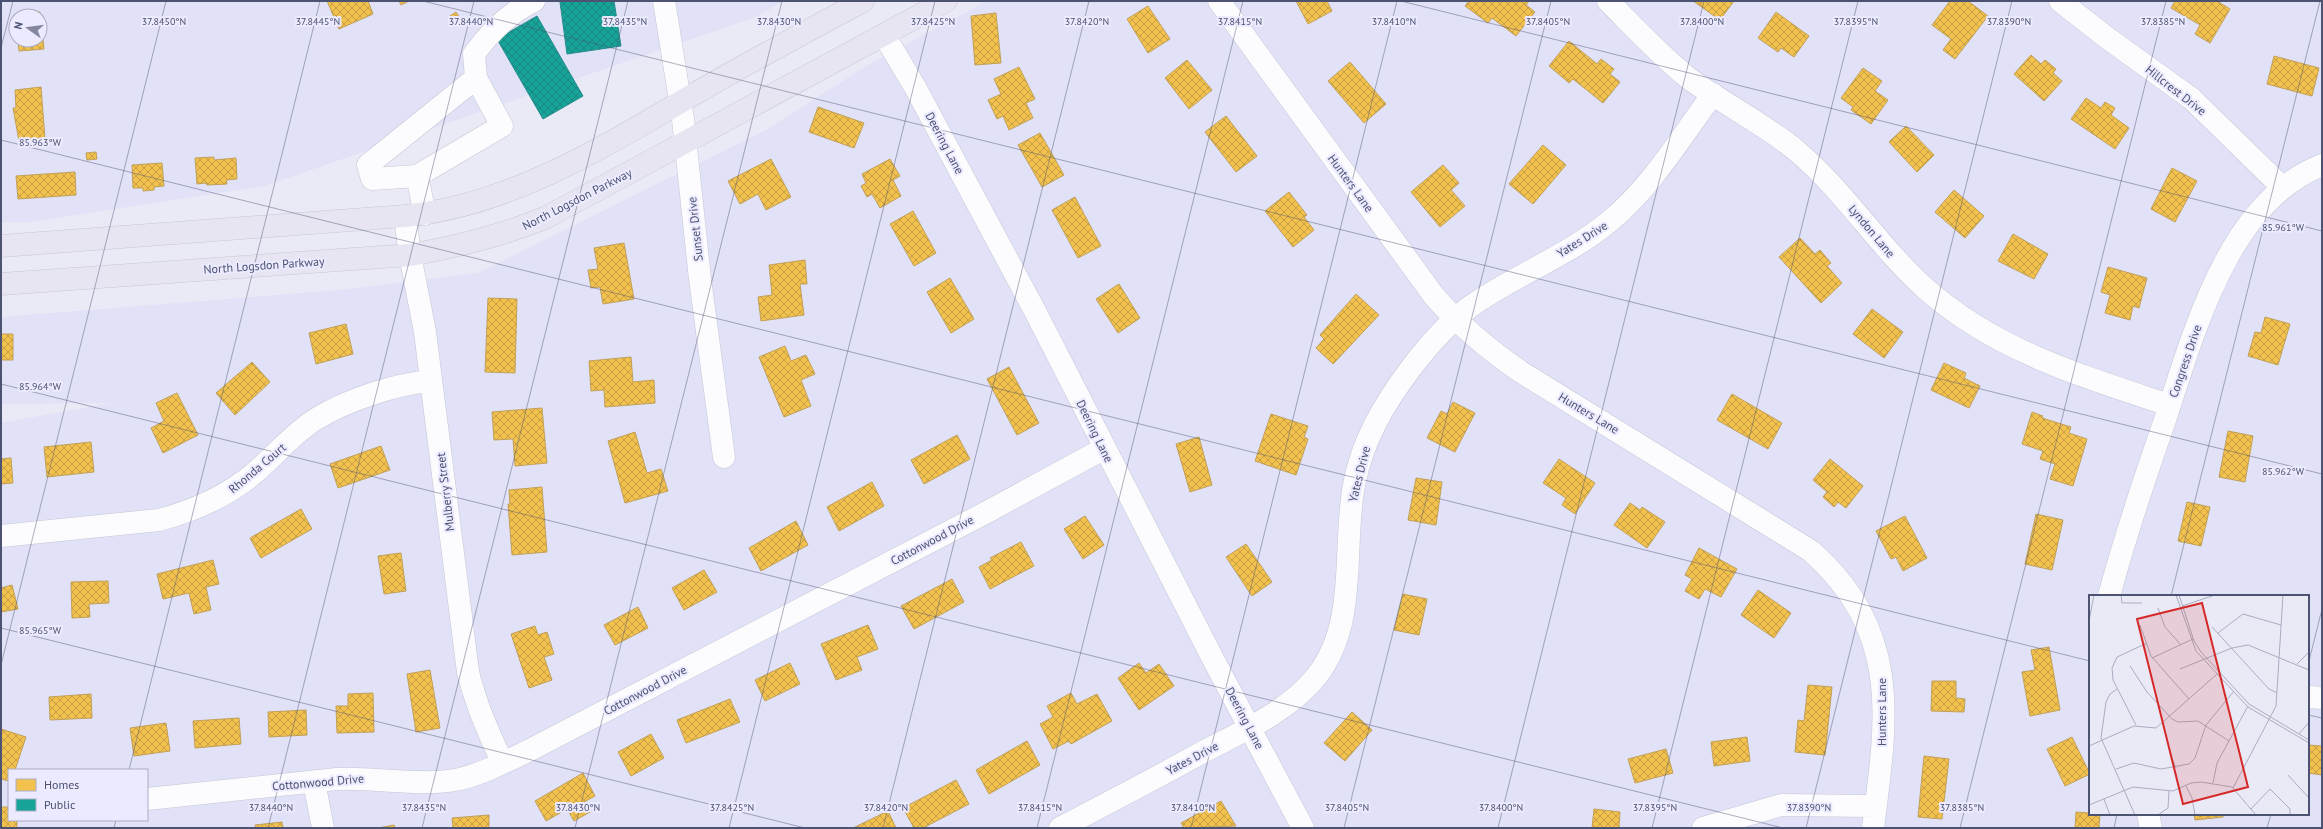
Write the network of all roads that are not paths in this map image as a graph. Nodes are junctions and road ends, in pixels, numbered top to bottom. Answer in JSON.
{"nodes":[{"id":1,"x":534,"y":1,"type":"edge"},
{"id":2,"x":664,"y":1,"type":"edge"},
{"id":3,"x":863,"y":1,"type":"edge"},
{"id":4,"x":946,"y":1,"type":"edge"},
{"id":5,"x":1219,"y":1,"type":"edge"},
{"id":6,"x":1608,"y":1,"type":"edge"},
{"id":7,"x":2060,"y":1,"type":"edge"},
{"id":8,"x":884,"y":35,"type":"junction"},
{"id":9,"x":476,"y":78,"type":"junction"},
{"id":10,"x":1713,"y":94,"type":"junction"},
{"id":11,"x":679,"y":102,"type":"junction"},
{"id":12,"x":686,"y":140,"type":"junction"},
{"id":13,"x":2322,"y":165,"type":"edge"},
{"id":14,"x":417,"y":176,"type":"junction"},
{"id":15,"x":2283,"y":188,"type":"junction"},
{"id":16,"x":415,"y":215,"type":"junction"},
{"id":17,"x":1,"y":246,"type":"edge"},
{"id":18,"x":410,"y":255,"type":"junction"},
{"id":19,"x":1,"y":284,"type":"edge"},
{"id":20,"x":1454,"y":319,"type":"junction"},
{"id":21,"x":432,"y":382,"type":"junction"},
{"id":22,"x":2169,"y":405,"type":"junction"},
{"id":23,"x":1105,"y":448,"type":"junction"},
{"id":24,"x":724,"y":457,"type":"dead end"},
{"id":25,"x":1,"y":536,"type":"edge"},
{"id":26,"x":2109,"y":595,"type":"edge"},
{"id":27,"x":2309,"y":697,"type":"edge"},
{"id":28,"x":2322,"y":698,"type":"edge"},
{"id":29,"x":1250,"y":728,"type":"junction"},
{"id":30,"x":503,"y":763,"type":"junction"},
{"id":31,"x":314,"y":782,"type":"junction"},
{"id":32,"x":148,"y":799,"type":"edge"},
{"id":33,"x":1876,"y":806,"type":"junction"},
{"id":34,"x":2148,"y":815,"type":"edge"},
{"id":35,"x":323,"y":828,"type":"edge"},
{"id":36,"x":1060,"y":828,"type":"edge"},
{"id":37,"x":1304,"y":828,"type":"edge"},
{"id":38,"x":1703,"y":828,"type":"edge"},
{"id":39,"x":1873,"y":828,"type":"edge"},
{"id":40,"x":2151,"y":828,"type":"edge"}],
"edges":[{"from":1,"to":9,"type":"street"},
{"from":2,"to":11,"type":"street","name":"Sunset Drive"},
{"from":3,"to":11,"type":"main road"},
{"from":4,"to":8,"type":"main road","name":"North Logsdon Parkway"},
{"from":5,"to":20,"type":"street","name":"Hunters Lane"},
{"from":6,"to":10,"type":"street","name":"Lyndon Lane"},
{"from":7,"to":15,"type":"street","name":"Hillcrest Drive"},
{"from":8,"to":12,"type":"main road","name":"North Logsdon Parkway"},
{"from":8,"to":23,"type":"street","name":"Deering Lane"},
{"from":9,"to":14,"type":"street"},
{"from":9,"to":14,"type":"street"},
{"from":10,"to":20,"type":"street","name":"Yates Drive"},
{"from":10,"to":22,"type":"street","name":"Lyndon Lane"},
{"from":11,"to":12,"type":"street","name":"Sunset Drive"},
{"from":11,"to":16,"type":"main road"},
{"from":12,"to":18,"type":"main road","name":"North Logsdon Parkway"},
{"from":12,"to":24,"type":"street","name":"Sunset Drive"},
{"from":13,"to":15,"type":"street","name":"Congress Drive"},
{"from":14,"to":16,"type":"street","name":"Mulberry Street"},
{"from":15,"to":22,"type":"street","name":"Congress Drive"},
{"from":16,"to":17,"type":"main road"},
{"from":16,"to":18,"type":"street","name":"Mulberry Street"},
{"from":18,"to":19,"type":"main road","name":"North Logsdon Parkway"},
{"from":18,"to":21,"type":"street","name":"Mulberry Street"},
{"from":20,"to":29,"type":"street","name":"Yates Drive"},
{"from":20,"to":33,"type":"street","name":"Hunters Lane"},
{"from":21,"to":25,"type":"street","name":"Rhonda Court"},
{"from":21,"to":30,"type":"street","name":"Mulberry Street"},
{"from":22,"to":26,"type":"street","name":"Congress Drive"},
{"from":23,"to":29,"type":"street","name":"Deering Lane"},
{"from":23,"to":30,"type":"street","name":"Cottonwood Drive"},
{"from":27,"to":28,"type":"street"},
{"from":29,"to":36,"type":"street","name":"Yates Drive"},
{"from":29,"to":37,"type":"street","name":"Deering Lane"},
{"from":30,"to":31,"type":"street","name":"Cottonwood Drive"},
{"from":31,"to":32,"type":"street","name":"Cottonwood Drive"},
{"from":31,"to":35,"type":"street"},
{"from":33,"to":38,"type":"street"},
{"from":33,"to":39,"type":"street","name":"Hunters Lane"},
{"from":34,"to":40,"type":"street"}]}
